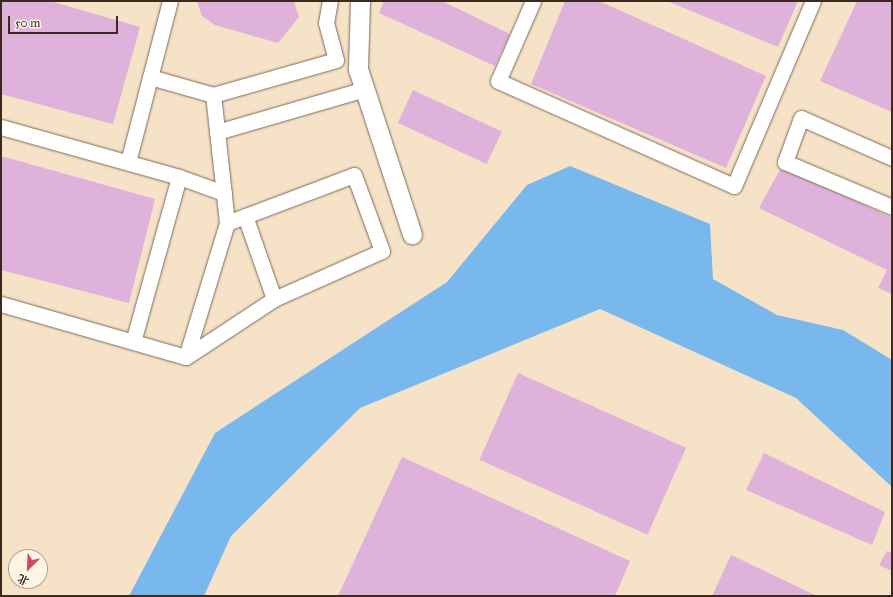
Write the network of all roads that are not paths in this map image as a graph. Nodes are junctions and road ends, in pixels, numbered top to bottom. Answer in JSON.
{"nodes":[{"id":1,"x":330,"y":1,"type":"edge"},
{"id":2,"x":360,"y":1,"type":"edge"},
{"id":3,"x":533,"y":1,"type":"edge"},
{"id":4,"x":813,"y":1,"type":"edge"},
{"id":5,"x":166,"y":2,"type":"edge"},
{"id":6,"x":359,"y":53,"type":"junction"},
{"id":7,"x":336,"y":60,"type":"junction"},
{"id":8,"x":150,"y":77,"type":"junction"},
{"id":9,"x":365,"y":89,"type":"junction"},
{"id":10,"x":213,"y":95,"type":"junction"},
{"id":11,"x":1,"y":127,"type":"edge"},
{"id":12,"x":217,"y":132,"type":"junction"},
{"id":13,"x":892,"y":158,"type":"edge"},
{"id":14,"x":128,"y":162,"type":"junction"},
{"id":15,"x":179,"y":176,"type":"junction"},
{"id":16,"x":224,"y":193,"type":"junction"},
{"id":17,"x":892,"y":207,"type":"edge"},
{"id":18,"x":245,"y":216,"type":"junction"},
{"id":19,"x":227,"y":223,"type":"junction"},
{"id":20,"x":412,"y":234,"type":"dead end"},
{"id":21,"x":274,"y":299,"type":"junction"},
{"id":22,"x":1,"y":304,"type":"edge"},
{"id":23,"x":133,"y":342,"type":"junction"},
{"id":24,"x":186,"y":357,"type":"junction"}],
"edges":[{"from":1,"to":7,"type":"street"},
{"from":2,"to":6,"type":"street"},
{"from":3,"to":4,"type":"street"},
{"from":5,"to":8,"type":"street"},
{"from":6,"to":7,"type":"street"},
{"from":6,"to":9,"type":"street"},
{"from":7,"to":10,"type":"street"},
{"from":8,"to":10,"type":"street"},
{"from":8,"to":14,"type":"street"},
{"from":9,"to":12,"type":"street"},
{"from":9,"to":20,"type":"street"},
{"from":10,"to":12,"type":"street"},
{"from":11,"to":14,"type":"street"},
{"from":12,"to":16,"type":"street"},
{"from":13,"to":17,"type":"street"},
{"from":14,"to":15,"type":"street"},
{"from":15,"to":16,"type":"street"},
{"from":15,"to":23,"type":"street"},
{"from":16,"to":19,"type":"street"},
{"from":18,"to":19,"type":"street"},
{"from":18,"to":21,"type":"street"},
{"from":18,"to":21,"type":"street"},
{"from":19,"to":24,"type":"street"},
{"from":21,"to":24,"type":"street"},
{"from":22,"to":23,"type":"street"},
{"from":23,"to":24,"type":"street"}]}
